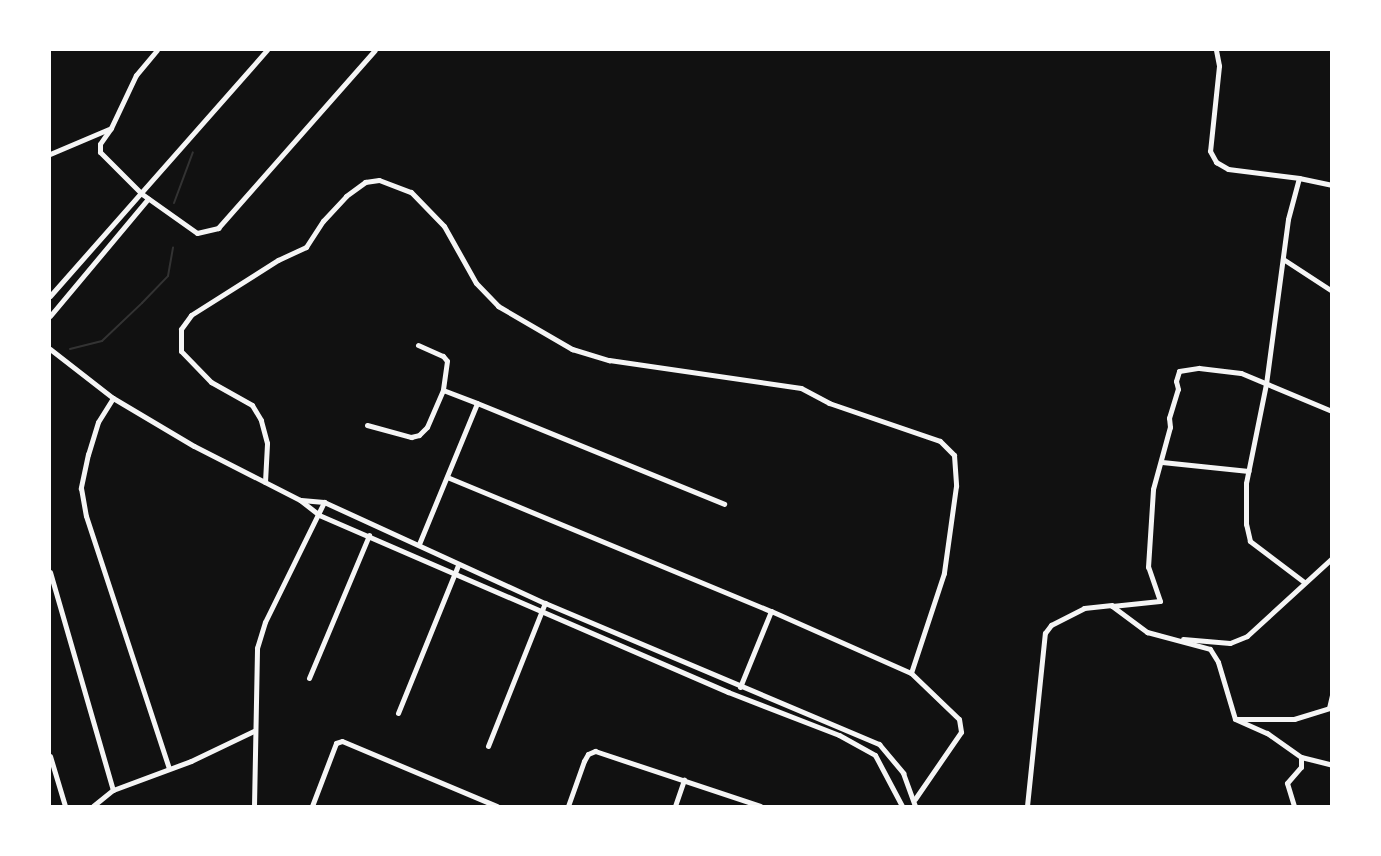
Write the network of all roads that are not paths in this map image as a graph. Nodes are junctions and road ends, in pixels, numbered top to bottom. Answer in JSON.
{"nodes":[{"id":1,"x":157,"y":50,"type":"edge"},
{"id":2,"x":267,"y":50,"type":"edge"},
{"id":3,"x":375,"y":50,"type":"edge"},
{"id":4,"x":1216,"y":50,"type":"edge"},
{"id":5,"x":111,"y":128,"type":"junction"},
{"id":6,"x":50,"y":154,"type":"edge"},
{"id":7,"x":1299,"y":178,"type":"junction"},
{"id":8,"x":1332,"y":185,"type":"edge"},
{"id":9,"x":142,"y":194,"type":"junction"},
{"id":10,"x":148,"y":199,"type":"junction"},
{"id":11,"x":1283,"y":259,"type":"junction"},
{"id":12,"x":1332,"y":291,"type":"edge"},
{"id":13,"x":50,"y":296,"type":"edge"},
{"id":14,"x":50,"y":316,"type":"edge"},
{"id":15,"x":418,"y":345,"type":"dead end"},
{"id":16,"x":50,"y":349,"type":"edge"},
{"id":17,"x":1266,"y":384,"type":"junction"},
{"id":18,"x":443,"y":390,"type":"junction"},
{"id":19,"x":113,"y":398,"type":"junction"},
{"id":20,"x":477,"y":403,"type":"junction"},
{"id":21,"x":1332,"y":411,"type":"edge"},
{"id":22,"x":367,"y":425,"type":"dead end"},
{"id":23,"x":1162,"y":462,"type":"junction"},
{"id":24,"x":1249,"y":471,"type":"junction"},
{"id":25,"x":447,"y":477,"type":"junction"},
{"id":26,"x":265,"y":482,"type":"junction"},
{"id":27,"x":300,"y":500,"type":"junction"},
{"id":28,"x":324,"y":502,"type":"junction"},
{"id":29,"x":724,"y":504,"type":"dead end"},
{"id":30,"x":319,"y":515,"type":"junction"},
{"id":31,"x":369,"y":535,"type":"junction"},
{"id":32,"x":418,"y":544,"type":"junction"},
{"id":33,"x":1332,"y":558,"type":"edge"},
{"id":34,"x":458,"y":565,"type":"junction"},
{"id":35,"x":50,"y":572,"type":"edge"},
{"id":36,"x":454,"y":573,"type":"junction"},
{"id":37,"x":1304,"y":582,"type":"junction"},
{"id":38,"x":1160,"y":601,"type":"junction"},
{"id":39,"x":545,"y":603,"type":"junction"},
{"id":40,"x":542,"y":611,"type":"junction"},
{"id":41,"x":771,"y":611,"type":"junction"},
{"id":42,"x":1163,"y":636,"type":"junction"},
{"id":43,"x":911,"y":673,"type":"junction"},
{"id":44,"x":309,"y":678,"type":"dead end"},
{"id":45,"x":740,"y":687,"type":"junction"},
{"id":46,"x":1332,"y":695,"type":"edge"},
{"id":47,"x":398,"y":713,"type":"dead end"},
{"id":48,"x":1235,"y":719,"type":"junction"},
{"id":49,"x":254,"y":731,"type":"junction"},
{"id":50,"x":488,"y":746,"type":"dead end"},
{"id":51,"x":50,"y":756,"type":"edge"},
{"id":52,"x":1301,"y":757,"type":"junction"},
{"id":53,"x":1332,"y":765,"type":"edge"},
{"id":54,"x":169,"y":768,"type":"junction"},
{"id":55,"x":684,"y":780,"type":"junction"},
{"id":56,"x":113,"y":790,"type":"junction"},
{"id":57,"x":915,"y":799,"type":"junction"},
{"id":58,"x":65,"y":807,"type":"edge"},
{"id":59,"x":93,"y":807,"type":"edge"},
{"id":60,"x":254,"y":807,"type":"edge"},
{"id":61,"x":312,"y":807,"type":"edge"},
{"id":62,"x":497,"y":807,"type":"edge"},
{"id":63,"x":568,"y":807,"type":"edge"},
{"id":64,"x":675,"y":807,"type":"edge"},
{"id":65,"x":760,"y":807,"type":"edge"},
{"id":66,"x":902,"y":807,"type":"edge"},
{"id":67,"x":915,"y":807,"type":"edge"},
{"id":68,"x":1027,"y":807,"type":"edge"},
{"id":69,"x":1294,"y":807,"type":"edge"}],
"edges":[{"from":1,"to":5,"type":"street"},
{"from":2,"to":9,"type":"street"},
{"from":3,"to":10,"type":"street"},
{"from":4,"to":7,"type":"street"},
{"from":5,"to":6,"type":"street"},
{"from":5,"to":9,"type":"street"},
{"from":7,"to":8,"type":"street"},
{"from":7,"to":11,"type":"street"},
{"from":9,"to":10,"type":"street"},
{"from":9,"to":13,"type":"street"},
{"from":10,"to":14,"type":"street"},
{"from":11,"to":12,"type":"street"},
{"from":11,"to":17,"type":"street"},
{"from":15,"to":18,"type":"street"},
{"from":16,"to":19,"type":"street"},
{"from":17,"to":21,"type":"street"},
{"from":17,"to":23,"type":"street"},
{"from":17,"to":24,"type":"street"},
{"from":18,"to":20,"type":"street"},
{"from":18,"to":22,"type":"street"},
{"from":19,"to":26,"type":"street"},
{"from":19,"to":54,"type":"street"},
{"from":20,"to":25,"type":"street"},
{"from":20,"to":29,"type":"street"},
{"from":23,"to":24,"type":"street"},
{"from":23,"to":38,"type":"street"},
{"from":24,"to":37,"type":"street"},
{"from":25,"to":32,"type":"street"},
{"from":25,"to":41,"type":"street"},
{"from":26,"to":27,"type":"street"},
{"from":26,"to":43,"type":"street"},
{"from":27,"to":28,"type":"street"},
{"from":27,"to":30,"type":"street"},
{"from":28,"to":30,"type":"street"},
{"from":28,"to":32,"type":"street"},
{"from":30,"to":31,"type":"street"},
{"from":30,"to":49,"type":"street"},
{"from":31,"to":36,"type":"street"},
{"from":31,"to":44,"type":"street"},
{"from":32,"to":34,"type":"street"},
{"from":33,"to":37,"type":"street"},
{"from":34,"to":36,"type":"street"},
{"from":34,"to":39,"type":"street"},
{"from":35,"to":56,"type":"street"},
{"from":36,"to":40,"type":"street"},
{"from":36,"to":47,"type":"street"},
{"from":37,"to":42,"type":"street"},
{"from":38,"to":42,"type":"street"},
{"from":38,"to":68,"type":"street"},
{"from":39,"to":40,"type":"street"},
{"from":39,"to":45,"type":"street"},
{"from":40,"to":50,"type":"street"},
{"from":40,"to":66,"type":"street"},
{"from":41,"to":43,"type":"street"},
{"from":41,"to":45,"type":"street"},
{"from":42,"to":48,"type":"street"},
{"from":43,"to":57,"type":"street"},
{"from":45,"to":57,"type":"street"},
{"from":46,"to":48,"type":"street"},
{"from":48,"to":52,"type":"street"},
{"from":49,"to":54,"type":"street"},
{"from":49,"to":60,"type":"street"},
{"from":51,"to":58,"type":"street"},
{"from":52,"to":53,"type":"street"},
{"from":52,"to":69,"type":"street"},
{"from":54,"to":56,"type":"street"},
{"from":55,"to":63,"type":"street"},
{"from":55,"to":64,"type":"street"},
{"from":55,"to":65,"type":"street"},
{"from":56,"to":59,"type":"street"},
{"from":57,"to":67,"type":"street"},
{"from":61,"to":62,"type":"street"}]}
